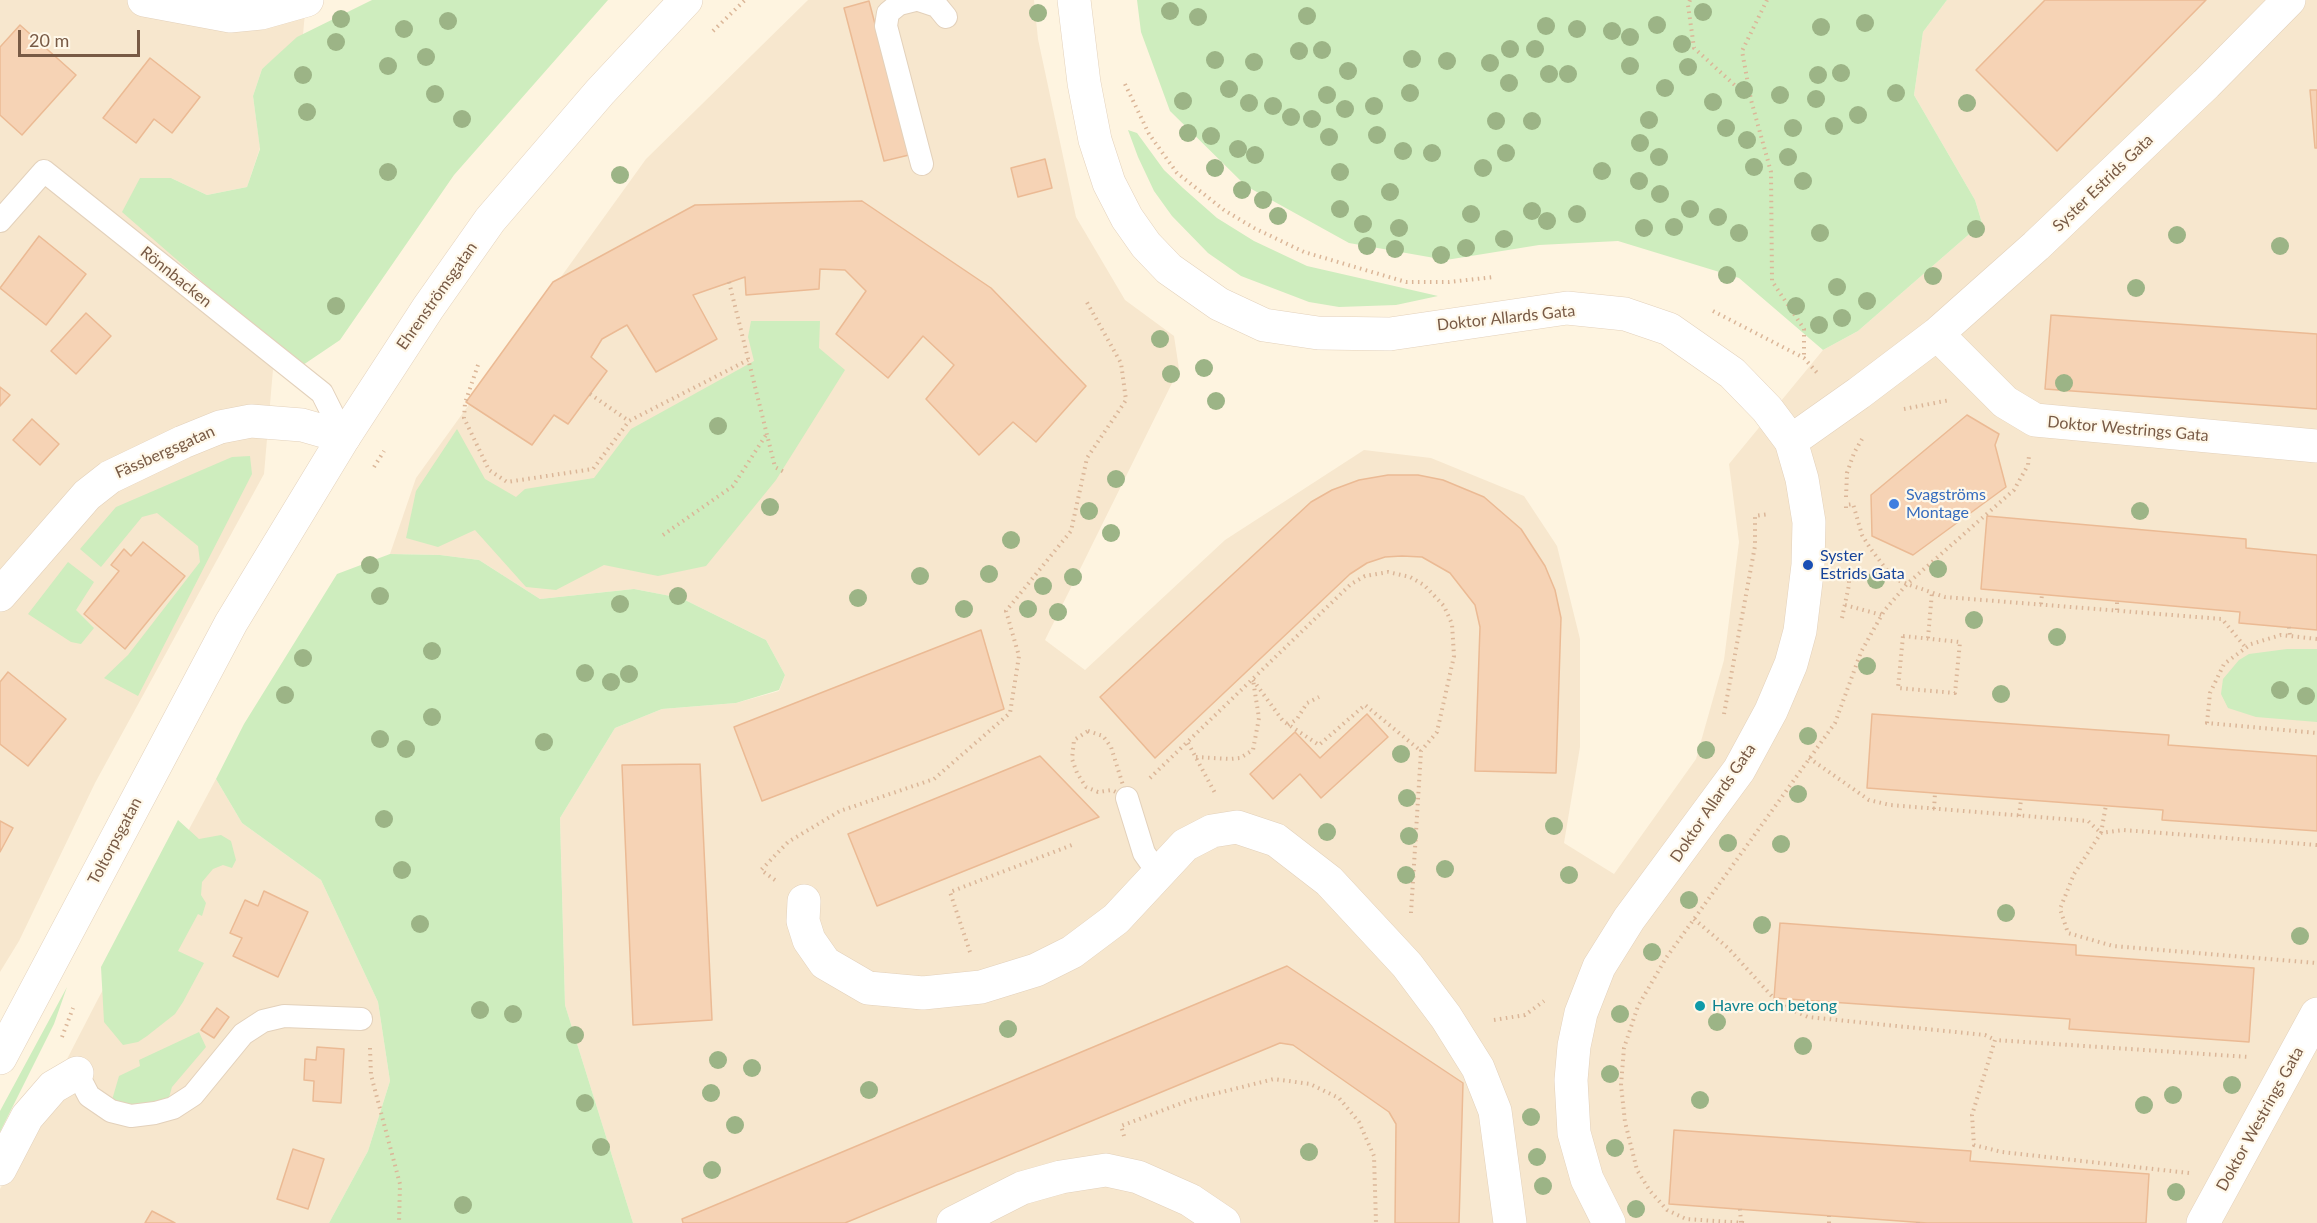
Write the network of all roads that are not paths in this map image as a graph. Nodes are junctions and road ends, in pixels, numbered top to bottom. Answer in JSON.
{"nodes":[{"id":1,"x":144,"y":0,"type":"edge"},
{"id":2,"x":307,"y":0,"type":"edge"},
{"id":3,"x":686,"y":0,"type":"edge"},
{"id":4,"x":917,"y":0,"type":"edge"},
{"id":5,"x":1074,"y":0,"type":"edge"},
{"id":6,"x":2289,"y":0,"type":"edge"},
{"id":7,"x":261,"y":7,"type":"edge"},
{"id":8,"x":946,"y":17,"type":"dead end"},
{"id":9,"x":922,"y":164,"type":"dead end"},
{"id":10,"x":0,"y":221,"type":"edge"},
{"id":11,"x":1936,"y":334,"type":"junction"},
{"id":12,"x":344,"y":437,"type":"junction"},
{"id":13,"x":1791,"y":441,"type":"junction"},
{"id":14,"x":2317,"y":446,"type":"edge"},
{"id":15,"x":0,"y":595,"type":"edge"},
{"id":16,"x":231,"y":623,"type":"joint"},
{"id":17,"x":1135,"y":792,"type":"road end"},
{"id":18,"x":1158,"y":873,"type":"junction"},
{"id":19,"x":804,"y":901,"type":"road end"},
{"id":20,"x":2317,"y":1014,"type":"edge"},
{"id":21,"x":361,"y":1019,"type":"road end"},
{"id":22,"x":0,"y":1058,"type":"edge"},
{"id":23,"x":65,"y":1080,"type":"joint"},
{"id":24,"x":0,"y":1169,"type":"edge"},
{"id":25,"x":953,"y":1223,"type":"edge"},
{"id":26,"x":1224,"y":1223,"type":"edge"},
{"id":27,"x":1510,"y":1223,"type":"edge"},
{"id":28,"x":1609,"y":1223,"type":"edge"},
{"id":29,"x":2203,"y":1223,"type":"edge"}],
"edges":[{"from":1,"to":7,"type":"street"},
{"from":2,"to":7,"type":"street"},
{"from":3,"to":12,"type":"street","name":"Ehrenströmsgatan"},
{"from":4,"to":8,"type":"lane"},
{"from":4,"to":9,"type":"lane"},
{"from":5,"to":13,"type":"street","name":"Doktor Allards Gata"},
{"from":6,"to":11,"type":"street","name":"Syster Estrids Gata"},
{"from":10,"to":12,"type":"lane","name":"Rönnbacken"},
{"from":11,"to":13,"type":"street","name":"Syster Estrids Gata"},
{"from":11,"to":14,"type":"street","name":"Doktor Westrings Gata"},
{"from":12,"to":15,"type":"street","name":"Fässbergsgatan"},
{"from":12,"to":16,"type":"street","name":"Ehrenströmsgatan"},
{"from":13,"to":28,"type":"street","name":"Doktor Allards Gata"},
{"from":16,"to":22,"type":"street","name":"Toltorpsgatan"},
{"from":17,"to":18,"type":"lane"},
{"from":18,"to":19,"type":"street"},
{"from":18,"to":27,"type":"street"},
{"from":20,"to":29,"type":"street","name":"Doktor Westrings Gata"},
{"from":21,"to":23,"type":"lane"},
{"from":23,"to":24,"type":"street"},
{"from":25,"to":26,"type":"street"}]}
